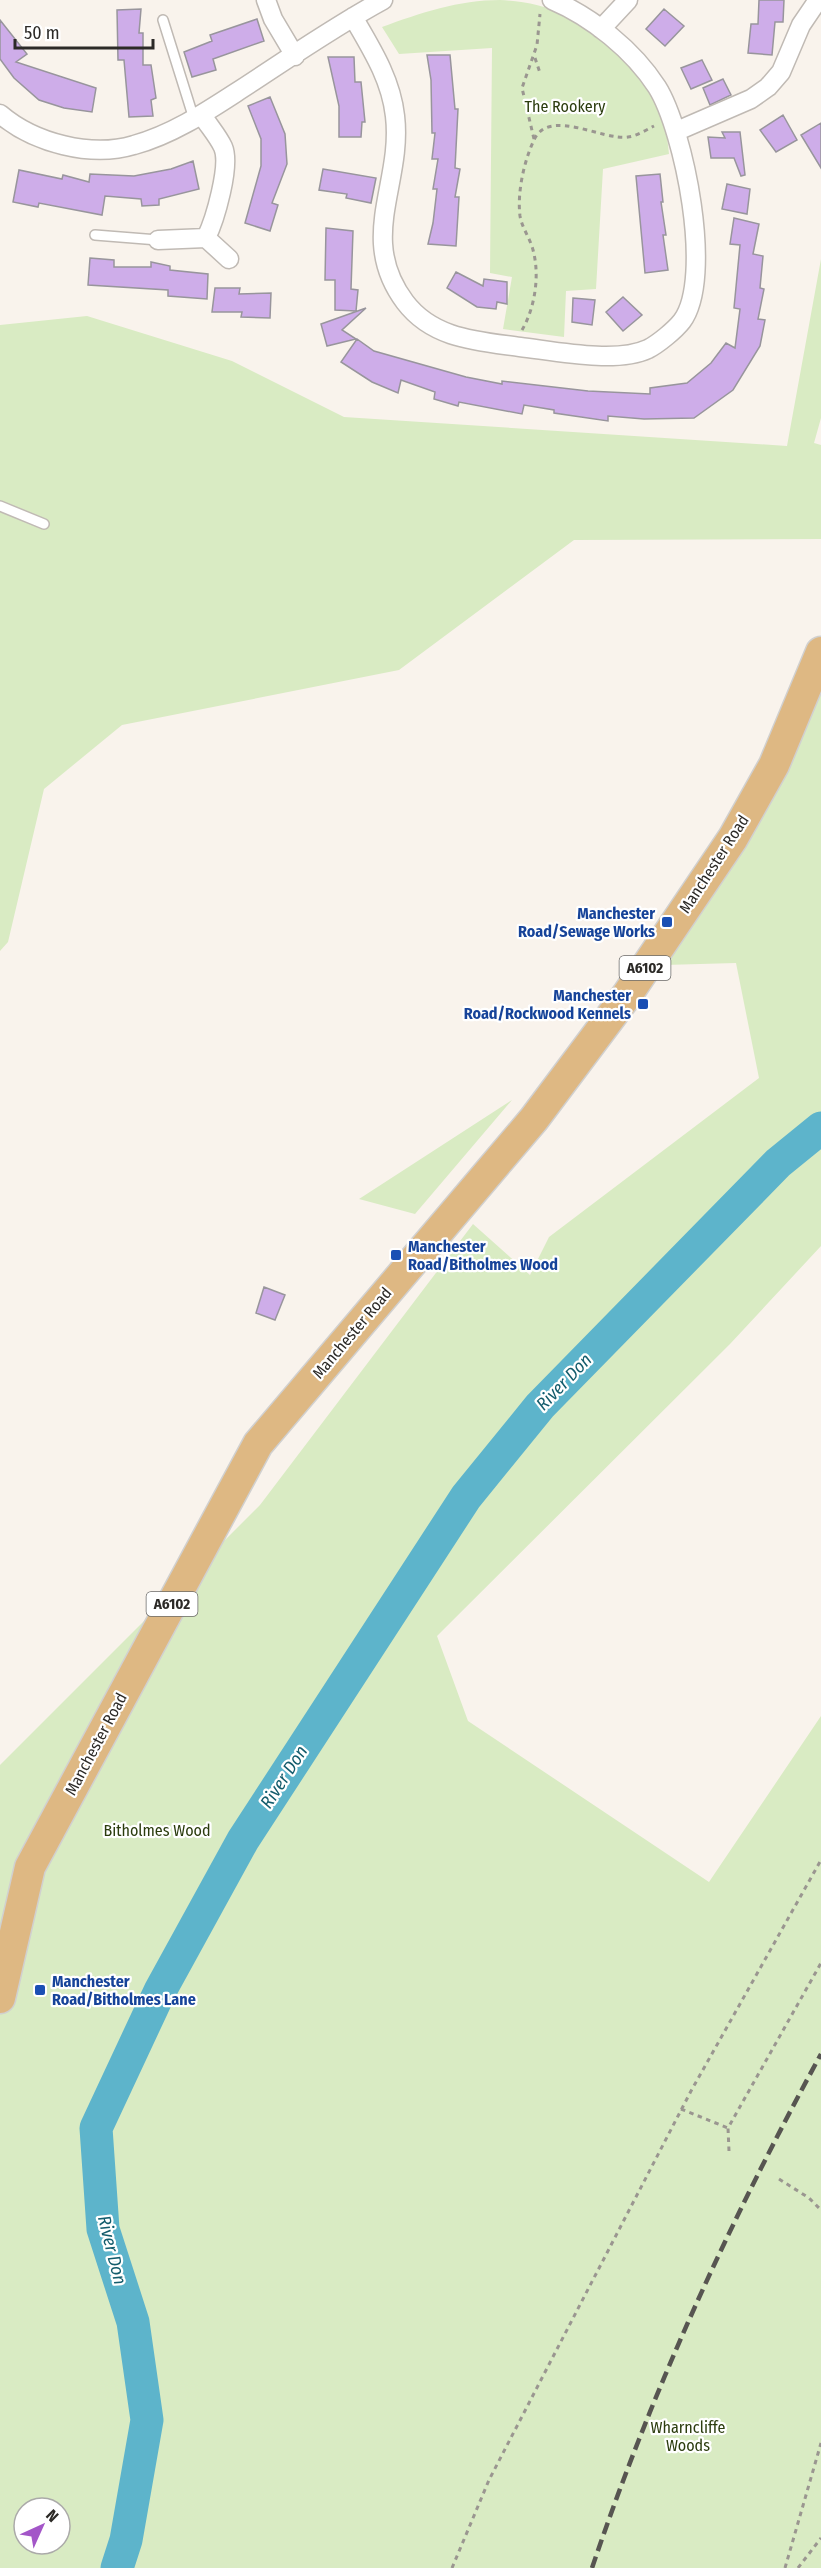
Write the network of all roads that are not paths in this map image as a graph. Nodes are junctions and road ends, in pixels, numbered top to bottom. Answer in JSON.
{"nodes":[{"id":1,"x":266,"y":0,"type":"edge"},
{"id":2,"x":383,"y":0,"type":"edge"},
{"id":3,"x":628,"y":0,"type":"edge"},
{"id":4,"x":818,"y":0,"type":"edge"},
{"id":5,"x":547,"y":4,"type":"edge"},
{"id":6,"x":353,"y":16,"type":"junction"},
{"id":7,"x":163,"y":20,"type":"dead end"},
{"id":8,"x":602,"y":29,"type":"junction"},
{"id":9,"x":295,"y":56,"type":"junction"},
{"id":10,"x":0,"y":114,"type":"edge"},
{"id":11,"x":198,"y":117,"type":"junction"},
{"id":12,"x":669,"y":127,"type":"junction"},
{"id":13,"x":95,"y":236,"type":"dead end"},
{"id":14,"x":206,"y":238,"type":"junction"},
{"id":15,"x":158,"y":240,"type":"joint"},
{"id":16,"x":229,"y":259,"type":"dead end"},
{"id":17,"x":0,"y":506,"type":"edge"},
{"id":18,"x":44,"y":525,"type":"dead end"},
{"id":19,"x":821,"y":652,"type":"edge"},
{"id":20,"x":0,"y":1998,"type":"edge"}],
"edges":[{"from":1,"to":9,"type":"street"},
{"from":2,"to":6,"type":"street"},
{"from":3,"to":8,"type":"street"},
{"from":4,"to":12,"type":"street"},
{"from":5,"to":8,"type":"street"},
{"from":6,"to":9,"type":"street"},
{"from":6,"to":12,"type":"street"},
{"from":7,"to":11,"type":"lane"},
{"from":8,"to":12,"type":"street"},
{"from":9,"to":11,"type":"street"},
{"from":10,"to":11,"type":"street"},
{"from":11,"to":14,"type":"street"},
{"from":13,"to":15,"type":"lane"},
{"from":14,"to":15,"type":"street"},
{"from":14,"to":16,"type":"street"},
{"from":17,"to":18,"type":"lane"},
{"from":19,"to":20,"type":"main road","name":"Manchester Road","number":"A6102"}]}
